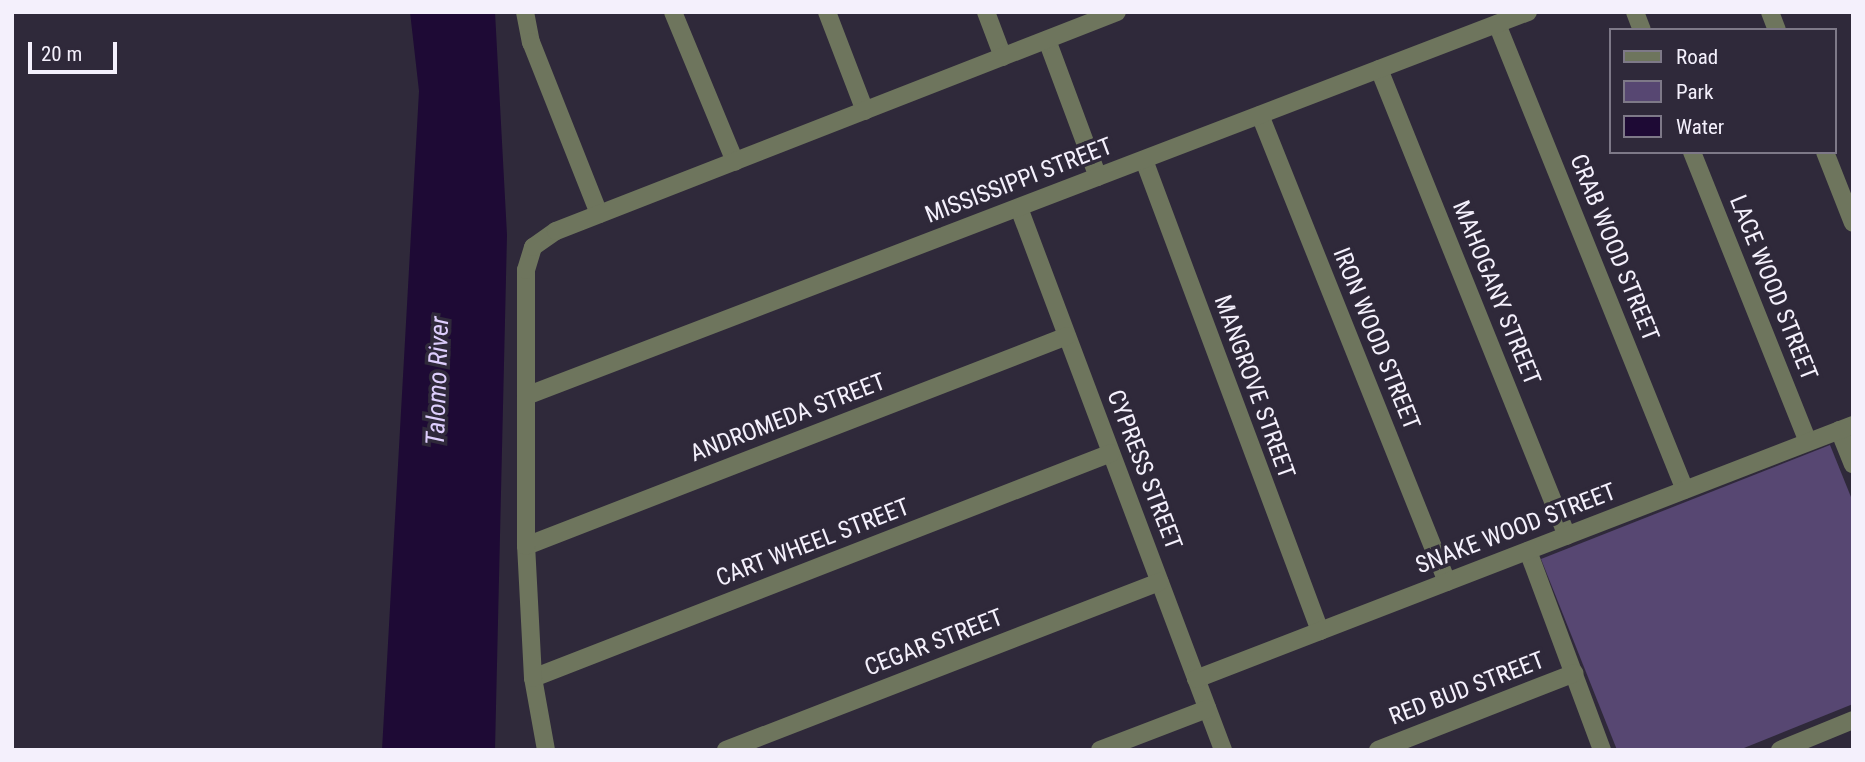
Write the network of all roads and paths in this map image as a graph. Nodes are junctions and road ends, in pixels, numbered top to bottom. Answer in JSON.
{"nodes":[{"id":1,"x":525,"y":12,"type":"edge"},
{"id":2,"x":673,"y":12,"type":"edge"},
{"id":3,"x":827,"y":12,"type":"edge"},
{"id":4,"x":986,"y":12,"type":"edge"},
{"id":5,"x":1116,"y":12,"type":"edge"},
{"id":6,"x":1528,"y":12,"type":"edge"},
{"id":7,"x":1497,"y":24,"type":"junction"},
{"id":8,"x":1048,"y":40,"type":"junction"},
{"id":9,"x":1003,"y":57,"type":"junction"},
{"id":10,"x":1379,"y":69,"type":"junction"},
{"id":11,"x":865,"y":111,"type":"junction"},
{"id":12,"x":1260,"y":115,"type":"junction"},
{"id":13,"x":1693,"y":154,"type":"edge"},
{"id":14,"x":1826,"y":154,"type":"edge"},
{"id":15,"x":1144,"y":160,"type":"junction"},
{"id":16,"x":735,"y":162,"type":"junction"},
{"id":17,"x":1098,"y":177,"type":"junction"},
{"id":18,"x":1019,"y":208,"type":"junction"},
{"id":19,"x":599,"y":214,"type":"junction"},
{"id":20,"x":1853,"y":223,"type":"edge"},
{"id":21,"x":1067,"y":336,"type":"junction"},
{"id":22,"x":526,"y":396,"type":"junction"},
{"id":23,"x":1846,"y":428,"type":"edge"},
{"id":24,"x":1808,"y":442,"type":"junction"},
{"id":25,"x":1111,"y":453,"type":"junction"},
{"id":26,"x":1853,"y":464,"type":"edge"},
{"id":27,"x":1685,"y":490,"type":"junction"},
{"id":28,"x":1567,"y":536,"type":"junction"},
{"id":29,"x":526,"y":546,"type":"junction"},
{"id":30,"x":1528,"y":551,"type":"junction"},
{"id":31,"x":1160,"y":582,"type":"junction"},
{"id":32,"x":1447,"y":582,"type":"junction"},
{"id":33,"x":1320,"y":631,"type":"junction"},
{"id":34,"x":1574,"y":673,"type":"junction"},
{"id":35,"x":533,"y":678,"type":"junction"},
{"id":36,"x":1196,"y":679,"type":"junction"},
{"id":37,"x":1207,"y":709,"type":"junction"},
{"id":38,"x":1853,"y":720,"type":"edge"},
{"id":39,"x":1787,"y":749,"type":"edge"},
{"id":40,"x":545,"y":750,"type":"edge"},
{"id":41,"x":726,"y":750,"type":"edge"},
{"id":42,"x":1100,"y":750,"type":"edge"},
{"id":43,"x":1223,"y":750,"type":"edge"},
{"id":44,"x":1378,"y":750,"type":"edge"},
{"id":45,"x":1602,"y":750,"type":"edge"}],
"edges":[{"from":1,"to":19,"type":"street"},
{"from":2,"to":16,"type":"street"},
{"from":3,"to":11,"type":"street"},
{"from":4,"to":9,"type":"street"},
{"from":5,"to":8,"type":"street"},
{"from":6,"to":7,"type":"street","name":"MISSISSIPPI STREET"},
{"from":7,"to":10,"type":"street","name":"MISSISSIPPI STREET"},
{"from":7,"to":27,"type":"street","name":"CRAB WOOD STREET"},
{"from":8,"to":9,"type":"street"},
{"from":8,"to":17,"type":"street"},
{"from":9,"to":11,"type":"street"},
{"from":10,"to":12,"type":"street","name":"MISSISSIPPI STREET"},
{"from":10,"to":28,"type":"street","name":"MAHOGANY STREET"},
{"from":11,"to":16,"type":"street"},
{"from":12,"to":15,"type":"street","name":"MISSISSIPPI STREET"},
{"from":12,"to":32,"type":"street","name":"IRON WOOD STREET"},
{"from":13,"to":24,"type":"street","name":"LACE WOOD STREET"},
{"from":14,"to":20,"type":"street"},
{"from":15,"to":17,"type":"street","name":"MISSISSIPPI STREET"},
{"from":15,"to":33,"type":"street","name":"MANGROVE STREET"},
{"from":16,"to":19,"type":"street"},
{"from":17,"to":18,"type":"street","name":"MISSISSIPPI STREET"},
{"from":18,"to":21,"type":"street","name":"CYPRESS STREET"},
{"from":18,"to":22,"type":"street","name":"MISSISSIPPI STREET"},
{"from":19,"to":22,"type":"street"},
{"from":21,"to":25,"type":"street","name":"CYPRESS STREET"},
{"from":21,"to":29,"type":"street","name":"ANDROMEDA STREET"},
{"from":22,"to":29,"type":"street"},
{"from":23,"to":24,"type":"street","name":"SNAKE WOOD STREET"},
{"from":23,"to":26,"type":"street"},
{"from":24,"to":27,"type":"street","name":"SNAKE WOOD STREET"},
{"from":25,"to":31,"type":"street","name":"CYPRESS STREET"},
{"from":25,"to":35,"type":"street","name":"CART WHEEL STREET"},
{"from":27,"to":28,"type":"street","name":"SNAKE WOOD STREET"},
{"from":28,"to":30,"type":"street","name":"SNAKE WOOD STREET"},
{"from":29,"to":35,"type":"street"},
{"from":30,"to":32,"type":"street","name":"SNAKE WOOD STREET"},
{"from":30,"to":34,"type":"street"},
{"from":31,"to":36,"type":"street","name":"CYPRESS STREET"},
{"from":31,"to":41,"type":"street","name":"CEGAR STREET"},
{"from":32,"to":33,"type":"street","name":"SNAKE WOOD STREET"},
{"from":33,"to":36,"type":"street","name":"SNAKE WOOD STREET"},
{"from":34,"to":44,"type":"street","name":"RED BUD STREET"},
{"from":34,"to":45,"type":"street"},
{"from":35,"to":40,"type":"street"},
{"from":36,"to":37,"type":"street","name":"CYPRESS STREET"},
{"from":37,"to":42,"type":"street"},
{"from":37,"to":43,"type":"street","name":"CYPRESS STREET"},
{"from":38,"to":39,"type":"street"}]}
